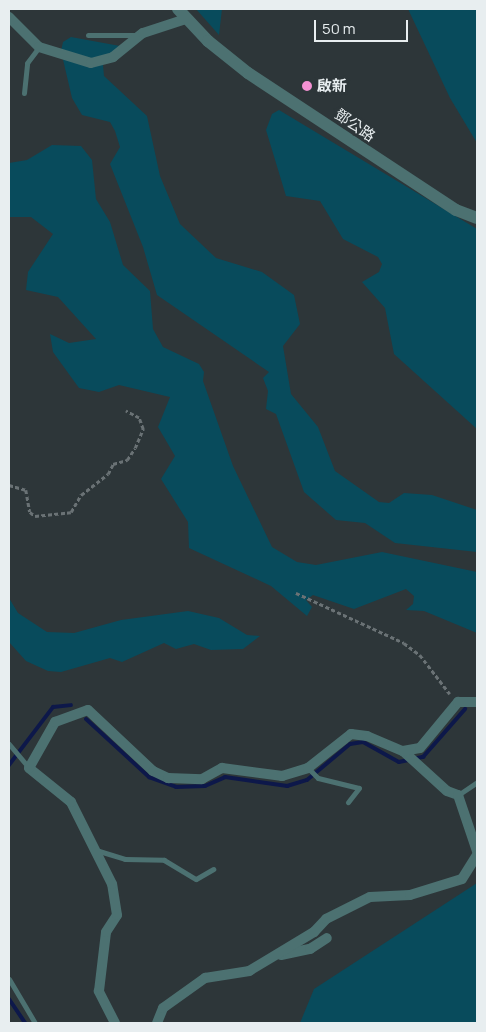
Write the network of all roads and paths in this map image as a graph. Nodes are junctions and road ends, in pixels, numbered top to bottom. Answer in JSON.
{"nodes":[{"id":1,"x":182,"y":14,"type":"edge"},
{"id":2,"x":9,"y":17,"type":"edge"},
{"id":3,"x":143,"y":33,"type":"junction"},
{"id":4,"x":88,"y":35,"type":"dead end"},
{"id":5,"x":39,"y":47,"type":"junction"},
{"id":6,"x":24,"y":93,"type":"dead end"},
{"id":7,"x":477,"y":218,"type":"edge"},
{"id":8,"x":126,"y":411,"type":"dead end"},
{"id":9,"x":9,"y":485,"type":"edge"},
{"id":10,"x":296,"y":592,"type":"dead end"},
{"id":11,"x":458,"y":702,"type":"junction"},
{"id":12,"x":477,"y":702,"type":"edge"},
{"id":13,"x":9,"y":744,"type":"edge"},
{"id":14,"x":403,"y":752,"type":"junction"},
{"id":15,"x":29,"y":768,"type":"junction"},
{"id":16,"x":308,"y":768,"type":"junction"},
{"id":17,"x":477,"y":782,"type":"edge"},
{"id":18,"x":458,"y":795,"type":"junction"},
{"id":19,"x":348,"y":802,"type":"dead end"},
{"id":20,"x":476,"y":840,"type":"edge"},
{"id":21,"x":98,"y":851,"type":"junction"},
{"id":22,"x":477,"y":851,"type":"edge"},
{"id":23,"x":477,"y":855,"type":"edge"},
{"id":24,"x":213,"y":869,"type":"dead end"},
{"id":25,"x":327,"y":938,"type":"dead end"},
{"id":26,"x":272,"y":956,"type":"junction"},
{"id":27,"x":9,"y":979,"type":"edge"},
{"id":28,"x":35,"y":1023,"type":"edge"},
{"id":29,"x":115,"y":1023,"type":"edge"},
{"id":30,"x":157,"y":1023,"type":"edge"}],
"edges":[{"from":1,"to":3,"type":"street"},
{"from":1,"to":7,"type":"street","name":"鄧公路"},
{"from":2,"to":5,"type":"street"},
{"from":3,"to":4,"type":"lane"},
{"from":3,"to":5,"type":"street"},
{"from":5,"to":6,"type":"lane"},
{"from":8,"to":9,"type":"path"},
{"from":10,"to":11,"type":"path"},
{"from":11,"to":12,"type":"street"},
{"from":11,"to":14,"type":"street"},
{"from":13,"to":15,"type":"lane"},
{"from":14,"to":16,"type":"street"},
{"from":14,"to":18,"type":"street"},
{"from":15,"to":16,"type":"street"},
{"from":15,"to":21,"type":"street"},
{"from":16,"to":19,"type":"lane"},
{"from":17,"to":18,"type":"lane"},
{"from":18,"to":20,"type":"street"},
{"from":20,"to":22,"type":"street"},
{"from":21,"to":24,"type":"lane"},
{"from":21,"to":29,"type":"street"},
{"from":23,"to":26,"type":"street"},
{"from":25,"to":26,"type":"street"},
{"from":26,"to":30,"type":"street"},
{"from":27,"to":28,"type":"lane"}]}
